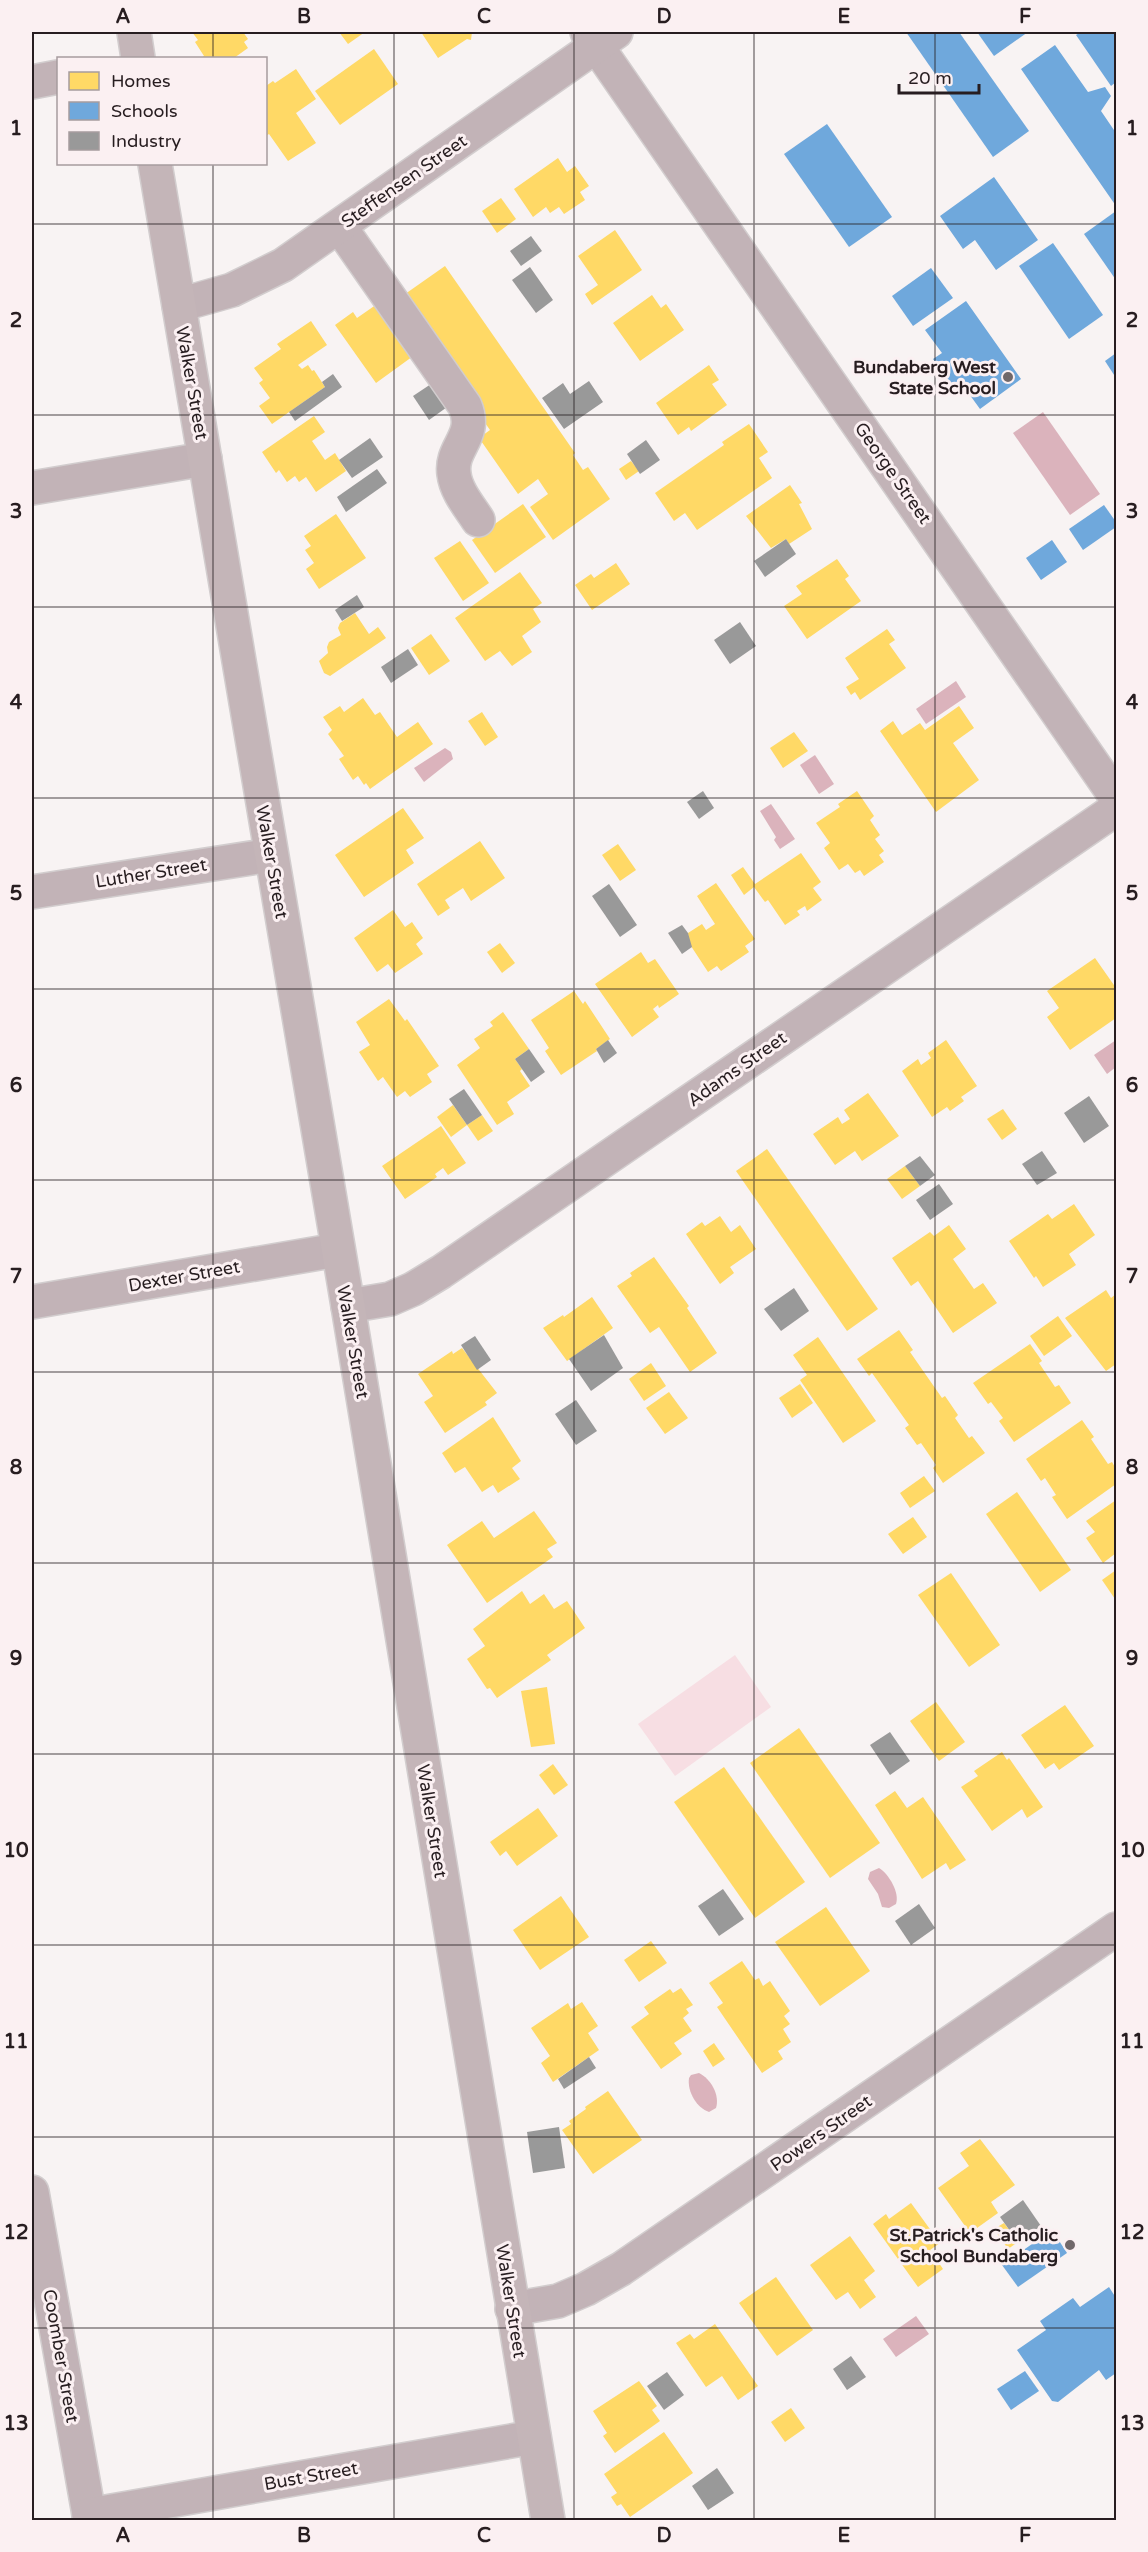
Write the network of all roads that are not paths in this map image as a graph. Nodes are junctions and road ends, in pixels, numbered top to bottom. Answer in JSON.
{"nodes":[{"id":1,"x":134,"y":32,"type":"edge"},
{"id":2,"x":600,"y":36,"type":"edge"},
{"id":3,"x":138,"y":57,"type":"edge"},
{"id":4,"x":57,"y":77,"type":"edge"},
{"id":5,"x":32,"y":82,"type":"edge"},
{"id":6,"x":156,"y":165,"type":"edge"},
{"id":7,"x":340,"y":227,"type":"junction"},
{"id":8,"x":179,"y":305,"type":"junction"},
{"id":9,"x":205,"y":459,"type":"junction"},
{"id":10,"x":32,"y":488,"type":"edge"},
{"id":11,"x":478,"y":520,"type":"dead end"},
{"id":12,"x":1116,"y":797,"type":"edge"},
{"id":13,"x":1116,"y":809,"type":"edge"},
{"id":14,"x":271,"y":855,"type":"junction"},
{"id":15,"x":32,"y":892,"type":"edge"},
{"id":16,"x":337,"y":1250,"type":"junction"},
{"id":17,"x":32,"y":1302,"type":"edge"},
{"id":18,"x":348,"y":1306,"type":"junction"},
{"id":19,"x":1116,"y":1929,"type":"edge"},
{"id":20,"x":32,"y":2192,"type":"edge"},
{"id":21,"x":512,"y":2308,"type":"junction"},
{"id":22,"x":534,"y":2438,"type":"junction"},
{"id":23,"x":89,"y":2518,"type":"edge"},
{"id":24,"x":548,"y":2520,"type":"edge"}],
"edges":[{"from":1,"to":3,"type":"main road"},
{"from":2,"to":7,"type":"street","name":"Steffensen Street"},
{"from":2,"to":12,"type":"street","name":"George Street"},
{"from":4,"to":5,"type":"street"},
{"from":6,"to":8,"type":"main road","name":"Walker Street"},
{"from":7,"to":8,"type":"street","name":"Steffensen Street"},
{"from":7,"to":11,"type":"street"},
{"from":8,"to":9,"type":"main road","name":"Walker Street"},
{"from":9,"to":10,"type":"street"},
{"from":9,"to":14,"type":"main road","name":"Walker Street"},
{"from":13,"to":18,"type":"street","name":"Adams Street"},
{"from":14,"to":15,"type":"street","name":"Luther Street"},
{"from":14,"to":16,"type":"main road","name":"Walker Street"},
{"from":16,"to":17,"type":"street","name":"Dexter Street"},
{"from":16,"to":18,"type":"main road","name":"Walker Street"},
{"from":18,"to":21,"type":"main road","name":"Walker Street"},
{"from":19,"to":21,"type":"street","name":"Powers Street"},
{"from":20,"to":23,"type":"street","name":"Coomber Street"},
{"from":21,"to":22,"type":"main road","name":"Walker Street"},
{"from":22,"to":23,"type":"street","name":"Bust Street"},
{"from":22,"to":24,"type":"main road","name":"Walker Street"}]}
